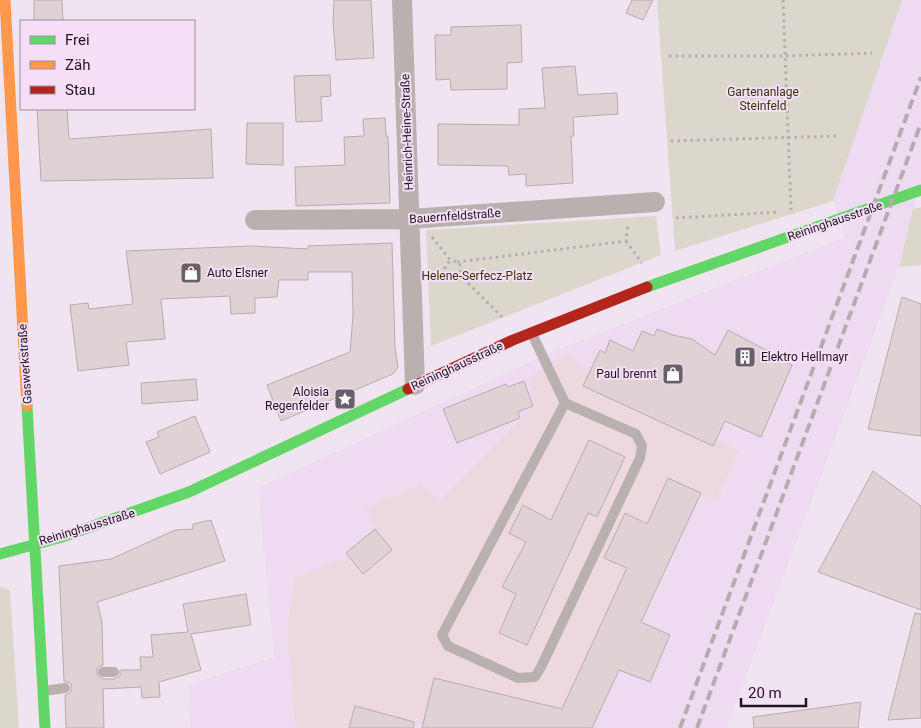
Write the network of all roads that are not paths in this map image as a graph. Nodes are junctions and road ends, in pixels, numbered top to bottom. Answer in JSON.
{"nodes":[{"id":1,"x":4,"y":0,"type":"edge"},
{"id":2,"x":402,"y":0,"type":"edge"},
{"id":3,"x":921,"y":190,"type":"edge"},
{"id":4,"x":655,"y":202,"type":"dead end"},
{"id":5,"x":410,"y":219,"type":"junction"},
{"id":6,"x":254,"y":220,"type":"dead end"},
{"id":7,"x":9,"y":235,"type":"edge"},
{"id":8,"x":532,"y":333,"type":"junction"},
{"id":9,"x":415,"y":385,"type":"junction"},
{"id":10,"x":565,"y":403,"type":"junction"},
{"id":11,"x":34,"y":544,"type":"junction"},
{"id":12,"x":0,"y":554,"type":"edge"},
{"id":13,"x":65,"y":688,"type":"dead end"},
{"id":14,"x":42,"y":691,"type":"junction"},
{"id":15,"x":45,"y":728,"type":"edge"}],
"edges":[{"from":1,"to":7,"type":"main road","name":"Gaswerkstraße"},
{"from":2,"to":5,"type":"street","name":"Heinrich-Heine-Straße"},
{"from":3,"to":8,"type":"main road","name":"Reininghausstraße"},
{"from":4,"to":5,"type":"street","name":"Bauernfeldstraße"},
{"from":5,"to":6,"type":"street","name":"Bauernfeldstraße"},
{"from":5,"to":9,"type":"street","name":"Heinrich-Heine-Straße"},
{"from":7,"to":11,"type":"main road","name":"Gaswerkstraße"},
{"from":8,"to":9,"type":"main road","name":"Reininghausstraße"},
{"from":8,"to":10,"type":"lane"},
{"from":9,"to":11,"type":"main road","name":"Reininghausstraße"},
{"from":10,"to":10,"type":"lane"},
{"from":11,"to":12,"type":"main road","name":"Reininghausstraße"},
{"from":11,"to":14,"type":"main road","name":"Gaswerkstraße"},
{"from":13,"to":14,"type":"lane"},
{"from":14,"to":15,"type":"main road","name":"Gaswerkstraße"}]}
